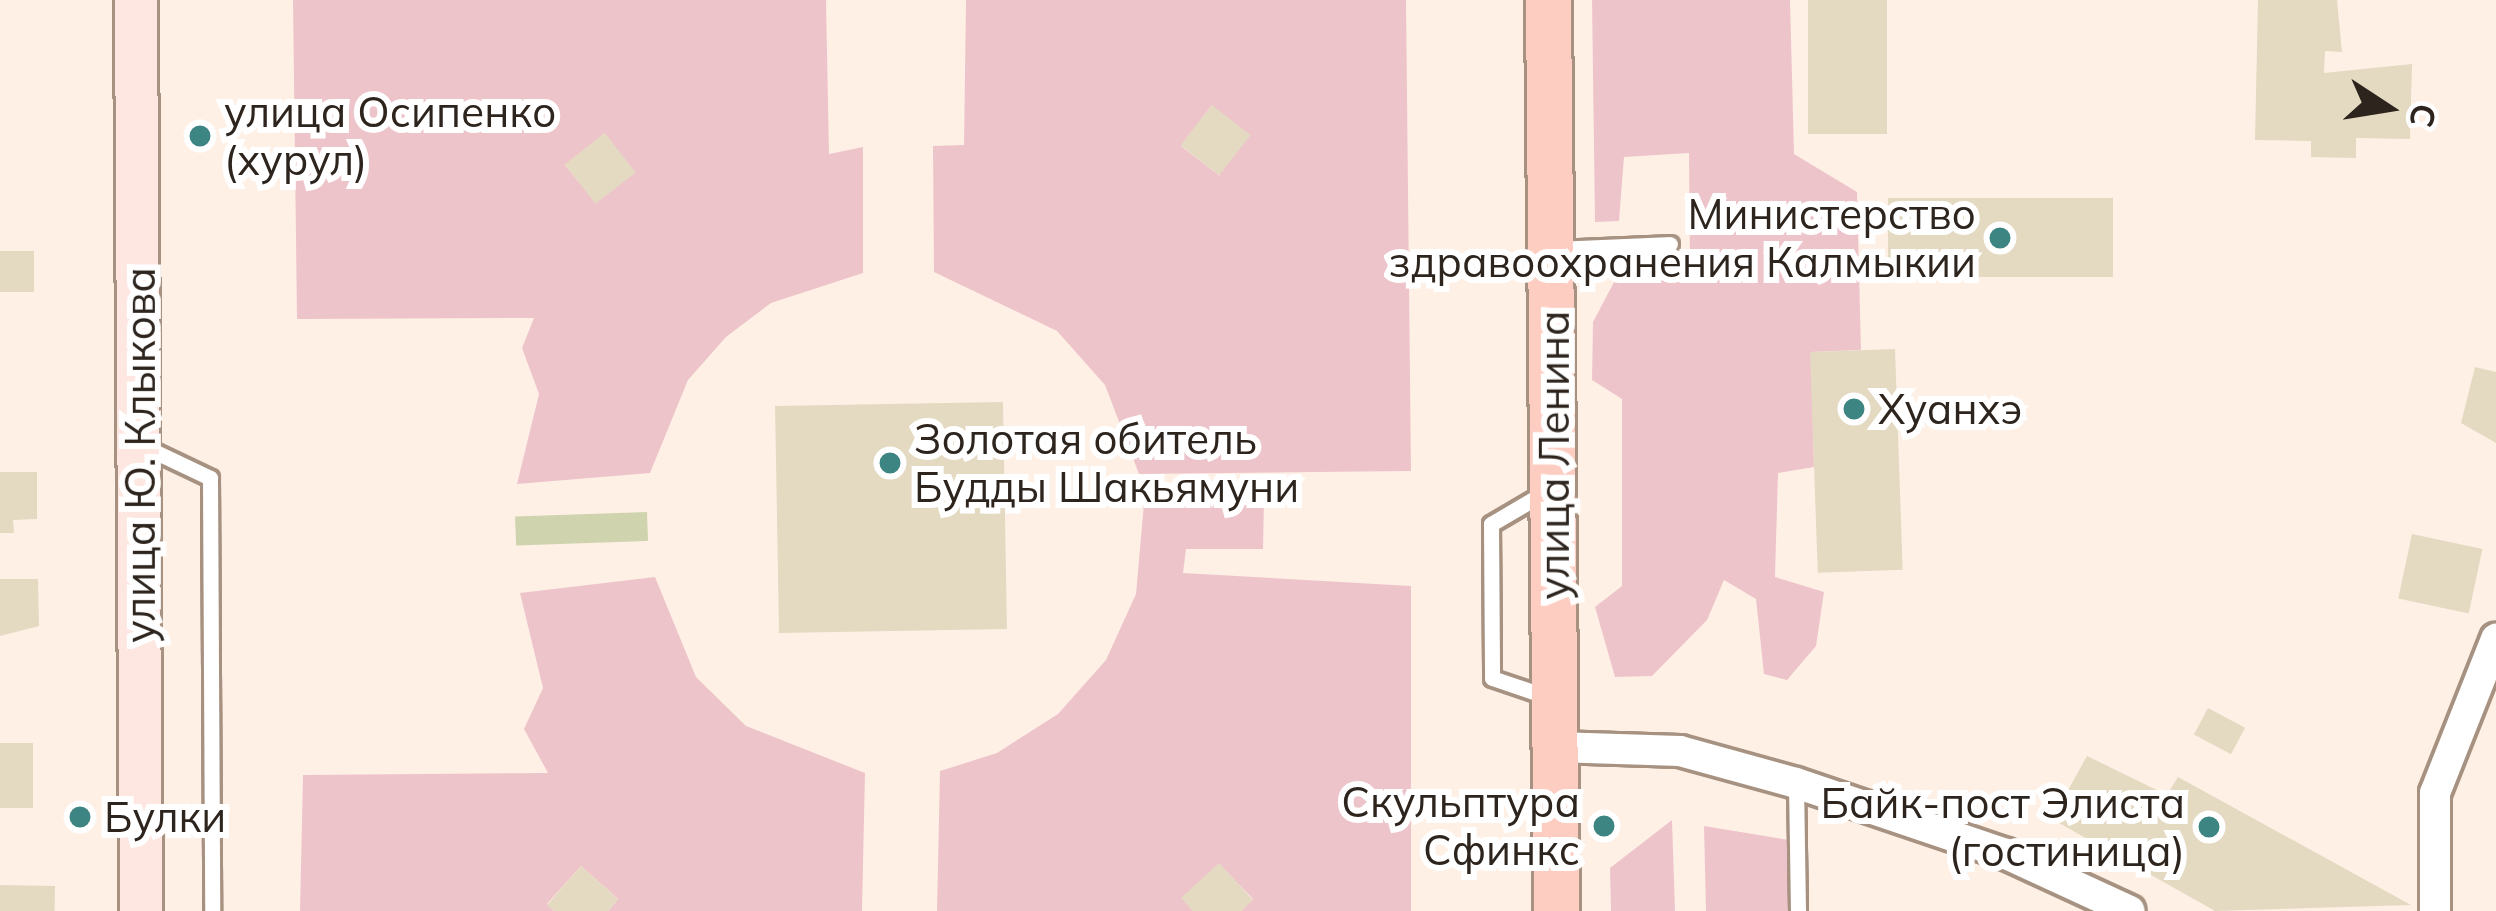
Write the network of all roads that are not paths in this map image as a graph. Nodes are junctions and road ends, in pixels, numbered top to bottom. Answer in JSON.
{"nodes":[{"id":1,"x":136,"y":0,"type":"edge"},
{"id":2,"x":1548,"y":0,"type":"edge"},
{"id":3,"x":1670,"y":244,"type":"dead end"},
{"id":4,"x":1554,"y":249,"type":"junction"},
{"id":5,"x":141,"y":445,"type":"junction"},
{"id":6,"x":1553,"y":486,"type":"junction"},
{"id":7,"x":2496,"y":639,"type":"edge"},
{"id":8,"x":1554,"y":699,"type":"junction"},
{"id":9,"x":1556,"y":747,"type":"junction"},
{"id":10,"x":1796,"y":784,"type":"junction"},
{"id":11,"x":141,"y":911,"type":"edge"},
{"id":12,"x":212,"y":911,"type":"edge"},
{"id":13,"x":1556,"y":911,"type":"edge"},
{"id":14,"x":1798,"y":911,"type":"edge"},
{"id":15,"x":2130,"y":911,"type":"edge"},
{"id":16,"x":2434,"y":911,"type":"edge"}],
"edges":[{"from":1,"to":5,"type":"main road","name":"улица Ю. Клыкова"},
{"from":2,"to":4,"type":"main road","name":"улица Ленина"},
{"from":3,"to":4,"type":"lane"},
{"from":4,"to":6,"type":"main road","name":"улица Ленина"},
{"from":5,"to":11,"type":"main road","name":"улица Ю. Клыкова"},
{"from":5,"to":12,"type":"lane"},
{"from":6,"to":8,"type":"main road","name":"улица Ленина"},
{"from":6,"to":8,"type":"lane"},
{"from":7,"to":16,"type":"street"},
{"from":8,"to":9,"type":"main road","name":"улица Ленина"},
{"from":9,"to":10,"type":"street"},
{"from":9,"to":13,"type":"main road","name":"улица Ленина"},
{"from":10,"to":14,"type":"lane"},
{"from":10,"to":15,"type":"street"}]}
